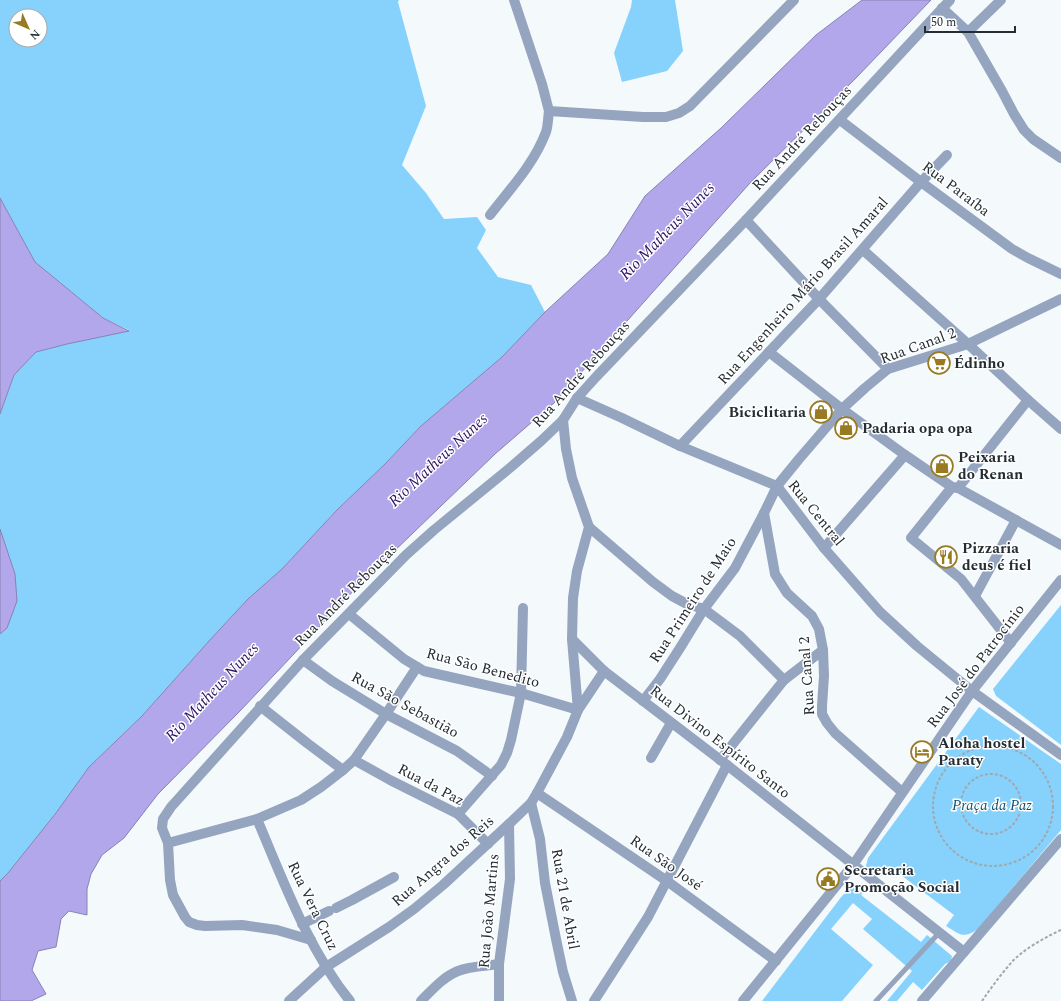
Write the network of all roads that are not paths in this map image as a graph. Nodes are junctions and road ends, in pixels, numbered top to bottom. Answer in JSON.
{"nodes":[{"id":1,"x":514,"y":0,"type":"edge"},
{"id":2,"x":794,"y":0,"type":"edge"},
{"id":3,"x":950,"y":0,"type":"edge"},
{"id":4,"x":1001,"y":0,"type":"edge"},
{"id":5,"x":942,"y":8,"type":"junction"},
{"id":6,"x":968,"y":32,"type":"junction"},
{"id":7,"x":549,"y":111,"type":"junction"},
{"id":8,"x":840,"y":120,"type":"junction"},
{"id":9,"x":947,"y":155,"type":"dead end"},
{"id":10,"x":1061,"y":158,"type":"edge"},
{"id":11,"x":921,"y":182,"type":"junction"},
{"id":12,"x":490,"y":215,"type":"dead end"},
{"id":13,"x":746,"y":220,"type":"junction"},
{"id":14,"x":863,"y":250,"type":"junction"},
{"id":15,"x":1061,"y":274,"type":"edge"},
{"id":16,"x":819,"y":299,"type":"junction"},
{"id":17,"x":1061,"y":299,"type":"edge"},
{"id":18,"x":968,"y":344,"type":"junction"},
{"id":19,"x":769,"y":352,"type":"junction"},
{"id":20,"x":888,"y":369,"type":"junction"},
{"id":21,"x":577,"y":398,"type":"junction"},
{"id":22,"x":1028,"y":400,"type":"junction"},
{"id":23,"x":842,"y":409,"type":"junction"},
{"id":24,"x":563,"y":420,"type":"junction"},
{"id":25,"x":1061,"y":429,"type":"edge"},
{"id":26,"x":680,"y":446,"type":"junction"},
{"id":27,"x":905,"y":455,"type":"junction"},
{"id":28,"x":777,"y":486,"type":"junction"},
{"id":29,"x":955,"y":488,"type":"junction"},
{"id":30,"x":764,"y":513,"type":"junction"},
{"id":31,"x":1016,"y":520,"type":"junction"},
{"id":32,"x":589,"y":527,"type":"junction"},
{"id":33,"x":1061,"y":545,"type":"edge"},
{"id":34,"x":824,"y":548,"type":"junction"},
{"id":35,"x":1061,"y":580,"type":"edge"},
{"id":36,"x":975,"y":596,"type":"junction"},
{"id":37,"x":523,"y":608,"type":"dead end"},
{"id":38,"x":704,"y":609,"type":"junction"},
{"id":39,"x":349,"y":614,"type":"junction"},
{"id":40,"x":572,"y":639,"type":"junction"},
{"id":41,"x":1011,"y":643,"type":"junction"},
{"id":42,"x":823,"y":650,"type":"junction"},
{"id":43,"x":303,"y":660,"type":"junction"},
{"id":44,"x":417,"y":667,"type":"junction"},
{"id":45,"x":604,"y":671,"type":"junction"},
{"id":46,"x":784,"y":680,"type":"junction"},
{"id":47,"x":972,"y":691,"type":"junction"},
{"id":48,"x":521,"y":693,"type":"junction"},
{"id":49,"x":643,"y":700,"type":"junction"},
{"id":50,"x":260,"y":706,"type":"junction"},
{"id":51,"x":578,"y":710,"type":"junction"},
{"id":52,"x":386,"y":714,"type":"junction"},
{"id":53,"x":671,"y":723,"type":"junction"},
{"id":54,"x":1061,"y":755,"type":"edge"},
{"id":55,"x":651,"y":758,"type":"dead end"},
{"id":56,"x":354,"y":760,"type":"junction"},
{"id":57,"x":723,"y":762,"type":"junction"},
{"id":58,"x":343,"y":770,"type":"junction"},
{"id":59,"x":492,"y":776,"type":"junction"},
{"id":60,"x":902,"y":792,"type":"junction"},
{"id":61,"x":537,"y":793,"type":"junction"},
{"id":62,"x":530,"y":803,"type":"junction"},
{"id":63,"x":458,"y":814,"type":"junction"},
{"id":64,"x":257,"y":819,"type":"junction"},
{"id":65,"x":509,"y":824,"type":"junction"},
{"id":66,"x":1061,"y":839,"type":"edge"},
{"id":67,"x":168,"y":843,"type":"junction"},
{"id":68,"x":488,"y":844,"type":"junction"},
{"id":69,"x":853,"y":864,"type":"junction"},
{"id":70,"x":394,"y":877,"type":"dead end"},
{"id":71,"x":667,"y":881,"type":"junction"},
{"id":72,"x":302,"y":924,"type":"junction"},
{"id":73,"x":939,"y":933,"type":"junction"},
{"id":74,"x":310,"y":940,"type":"junction"},
{"id":75,"x":964,"y":952,"type":"junction"},
{"id":76,"x":776,"y":961,"type":"junction"},
{"id":77,"x":499,"y":964,"type":"junction"},
{"id":78,"x":326,"y":966,"type":"junction"},
{"id":79,"x":289,"y":1001,"type":"edge"},
{"id":80,"x":350,"y":1001,"type":"edge"},
{"id":81,"x":421,"y":1001,"type":"edge"},
{"id":82,"x":499,"y":1001,"type":"edge"},
{"id":83,"x":572,"y":1001,"type":"edge"},
{"id":84,"x":594,"y":1001,"type":"edge"},
{"id":85,"x":743,"y":1001,"type":"edge"},
{"id":86,"x":876,"y":1001,"type":"edge"},
{"id":87,"x":922,"y":1001,"type":"edge"}],
"edges":[{"from":1,"to":7,"type":"street"},
{"from":2,"to":7,"type":"street"},
{"from":3,"to":5,"type":"street","name":"Rua André Rebouças"},
{"from":4,"to":6,"type":"street"},
{"from":5,"to":6,"type":"street"},
{"from":5,"to":8,"type":"street","name":"Rua André Rebouças"},
{"from":6,"to":10,"type":"street"},
{"from":7,"to":12,"type":"street"},
{"from":8,"to":11,"type":"street","name":"Rua Paraíba"},
{"from":8,"to":13,"type":"street","name":"Rua André Rebouças"},
{"from":9,"to":11,"type":"street","name":"Rua Engenheiro Mário Brasil Amaral"},
{"from":11,"to":14,"type":"street","name":"Rua Engenheiro Mário Brasil Amaral"},
{"from":11,"to":15,"type":"street","name":"Rua Paraíba"},
{"from":13,"to":16,"type":"street"},
{"from":13,"to":21,"type":"street","name":"Rua André Rebouças"},
{"from":14,"to":16,"type":"street","name":"Rua Engenheiro Mário Brasil Amaral"},
{"from":14,"to":18,"type":"street"},
{"from":16,"to":19,"type":"street","name":"Rua Engenheiro Mário Brasil Amaral"},
{"from":16,"to":20,"type":"street"},
{"from":17,"to":18,"type":"street","name":"Rua Canal 2"},
{"from":18,"to":20,"type":"street","name":"Rua Canal 2"},
{"from":18,"to":22,"type":"street"},
{"from":19,"to":23,"type":"street"},
{"from":19,"to":26,"type":"street","name":"Rua Engenheiro Mário Brasil Amaral"},
{"from":20,"to":23,"type":"street","name":"Rua Canal 2"},
{"from":21,"to":24,"type":"street","name":"Rua André Rebouças"},
{"from":21,"to":26,"type":"street","name":"Rua Central"},
{"from":22,"to":25,"type":"street"},
{"from":22,"to":29,"type":"street"},
{"from":23,"to":27,"type":"street"},
{"from":23,"to":28,"type":"street","name":"Rua Canal 2"},
{"from":24,"to":32,"type":"street"},
{"from":24,"to":39,"type":"street","name":"Rua André Rebouças"},
{"from":26,"to":28,"type":"street","name":"Rua Central"},
{"from":27,"to":29,"type":"street"},
{"from":27,"to":34,"type":"street"},
{"from":28,"to":30,"type":"street","name":"Rua Canal 2"},
{"from":28,"to":34,"type":"street","name":"Rua Central"},
{"from":29,"to":31,"type":"street"},
{"from":29,"to":36,"type":"street"},
{"from":30,"to":38,"type":"street","name":"Rua Primeiro de Maio"},
{"from":30,"to":42,"type":"street","name":"Rua Canal 2"},
{"from":31,"to":33,"type":"street"},
{"from":31,"to":36,"type":"street"},
{"from":32,"to":38,"type":"street"},
{"from":32,"to":40,"type":"street","name":"Rua Angra dos Reis"},
{"from":34,"to":47,"type":"street","name":"Rua Central"},
{"from":35,"to":41,"type":"street","name":"Rua José do Patrocínio"},
{"from":36,"to":41,"type":"street"},
{"from":37,"to":48,"type":"street"},
{"from":38,"to":46,"type":"street"},
{"from":38,"to":49,"type":"street","name":"Rua Primeiro de Maio"},
{"from":39,"to":43,"type":"street","name":"Rua André Rebouças"},
{"from":39,"to":44,"type":"street","name":"Rua São Benedito"},
{"from":40,"to":45,"type":"street","name":"Rua Divino Espírito Santo"},
{"from":40,"to":51,"type":"street","name":"Rua Angra dos Reis"},
{"from":41,"to":47,"type":"street","name":"Rua José do Patrocínio"},
{"from":42,"to":46,"type":"street"},
{"from":42,"to":60,"type":"street","name":"Rua Canal 2"},
{"from":43,"to":50,"type":"street","name":"Rua André Rebouças"},
{"from":43,"to":52,"type":"street","name":"Rua São Sebastião"},
{"from":44,"to":48,"type":"street","name":"Rua São Benedito"},
{"from":44,"to":52,"type":"street"},
{"from":45,"to":49,"type":"street","name":"Rua Divino Espírito Santo"},
{"from":45,"to":51,"type":"street","name":"Rua Angra dos Reis"},
{"from":46,"to":57,"type":"street"},
{"from":47,"to":54,"type":"street","name":"Rua Central"},
{"from":47,"to":60,"type":"street","name":"Rua José do Patrocínio"},
{"from":48,"to":51,"type":"street","name":"Rua São Benedito"},
{"from":48,"to":59,"type":"street"},
{"from":49,"to":53,"type":"street","name":"Rua Divino Espírito Santo"},
{"from":50,"to":58,"type":"street"},
{"from":50,"to":67,"type":"street","name":"Rua André Rebouças"},
{"from":51,"to":61,"type":"street","name":"Rua Angra dos Reis"},
{"from":52,"to":56,"type":"street"},
{"from":52,"to":59,"type":"street","name":"Rua São Sebastião"},
{"from":53,"to":55,"type":"street"},
{"from":53,"to":57,"type":"street","name":"Rua Divino Espírito Santo"},
{"from":56,"to":58,"type":"street"},
{"from":56,"to":63,"type":"street","name":"Rua da Paz"},
{"from":57,"to":69,"type":"street","name":"Rua Divino Espírito Santo"},
{"from":57,"to":71,"type":"street"},
{"from":58,"to":64,"type":"street"},
{"from":59,"to":63,"type":"street"},
{"from":60,"to":69,"type":"street","name":"Rua José do Patrocínio"},
{"from":61,"to":62,"type":"street","name":"Rua Angra dos Reis"},
{"from":61,"to":71,"type":"street","name":"Rua São José"},
{"from":62,"to":65,"type":"street","name":"Rua Angra dos Reis"},
{"from":62,"to":83,"type":"street","name":"Rua 21 de Abril"},
{"from":63,"to":68,"type":"street","name":"Rua da Paz"},
{"from":64,"to":67,"type":"street"},
{"from":64,"to":72,"type":"street","name":"Rua Vera Cruz"},
{"from":65,"to":68,"type":"street","name":"Rua Angra dos Reis"},
{"from":65,"to":77,"type":"street","name":"Rua João Martins"},
{"from":66,"to":75,"type":"street"},
{"from":67,"to":74,"type":"street"},
{"from":68,"to":78,"type":"street","name":"Rua Angra dos Reis"},
{"from":69,"to":73,"type":"street","name":"Rua Divino Espírito Santo"},
{"from":69,"to":76,"type":"street","name":"Rua José do Patrocínio"},
{"from":70,"to":72,"type":"street"},
{"from":71,"to":76,"type":"street","name":"Rua São José"},
{"from":71,"to":84,"type":"street"},
{"from":72,"to":74,"type":"street","name":"Rua Vera Cruz"},
{"from":73,"to":75,"type":"street","name":"Rua Divino Espírito Santo"},
{"from":73,"to":86,"type":"lane"},
{"from":74,"to":78,"type":"street","name":"Rua Vera Cruz"},
{"from":75,"to":87,"type":"street"},
{"from":76,"to":85,"type":"street","name":"Rua José do Patrocínio"},
{"from":77,"to":81,"type":"street"},
{"from":77,"to":82,"type":"street","name":"Rua João Martins"},
{"from":78,"to":79,"type":"street","name":"Rua Angra dos Reis"},
{"from":78,"to":80,"type":"street","name":"Rua Vera Cruz"}]}
